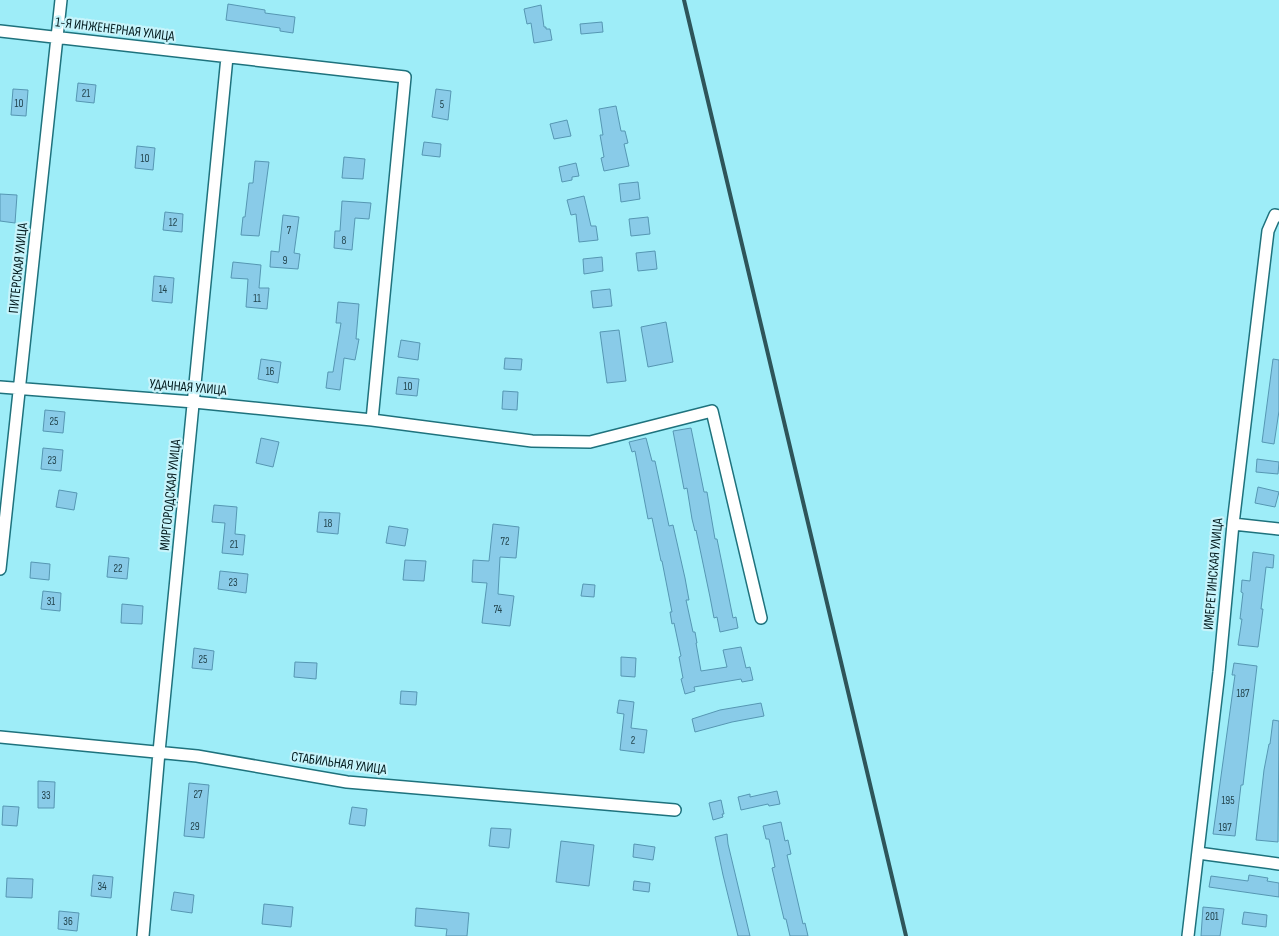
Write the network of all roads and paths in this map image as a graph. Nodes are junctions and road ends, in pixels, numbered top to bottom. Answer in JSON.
{"nodes":[{"id":1,"x":61,"y":0,"type":"edge"},
{"id":2,"x":0,"y":31,"type":"edge"},
{"id":3,"x":58,"y":37,"type":"junction"},
{"id":4,"x":227,"y":57,"type":"junction"},
{"id":5,"x":1277,"y":216,"type":"edge"},
{"id":6,"x":0,"y":387,"type":"edge"},
{"id":7,"x":20,"y":390,"type":"junction"},
{"id":8,"x":194,"y":402,"type":"junction"},
{"id":9,"x":372,"y":420,"type":"junction"},
{"id":10,"x":1233,"y":524,"type":"junction"},
{"id":11,"x":1279,"y":530,"type":"edge"},
{"id":12,"x":0,"y":569,"type":"edge"},
{"id":13,"x":760,"y":618,"type":"dead end"},
{"id":14,"x":0,"y":737,"type":"edge"},
{"id":15,"x":159,"y":752,"type":"junction"},
{"id":16,"x":675,"y":810,"type":"dead end"},
{"id":17,"x":1198,"y":853,"type":"junction"},
{"id":18,"x":1279,"y":864,"type":"edge"},
{"id":19,"x":143,"y":936,"type":"edge"},
{"id":20,"x":1188,"y":936,"type":"edge"}],
"edges":[{"from":1,"to":3,"type":"street","name":"ПИТЕРСКАЯ УЛИЦА"},
{"from":2,"to":3,"type":"street","name":"1-Я ИНЖЕНЕРНАЯ УЛИЦА"},
{"from":3,"to":4,"type":"street","name":"1-Я ИНЖЕНЕРНАЯ УЛИЦА"},
{"from":3,"to":7,"type":"street","name":"ПИТЕРСКАЯ УЛИЦА"},
{"from":4,"to":8,"type":"street","name":"МИРГОРОДСКАЯ УЛИЦА"},
{"from":4,"to":9,"type":"street","name":"1-Я ИНЖЕНЕРНАЯ УЛИЦА"},
{"from":5,"to":10,"type":"street","name":"ИМЕРЕТИНСКАЯ УЛИЦА"},
{"from":6,"to":7,"type":"street","name":"УДАЧНАЯ УЛИЦА"},
{"from":7,"to":8,"type":"street","name":"УДАЧНАЯ УЛИЦА"},
{"from":7,"to":12,"type":"street","name":"ПИТЕРСКАЯ УЛИЦА"},
{"from":8,"to":9,"type":"street","name":"УДАЧНАЯ УЛИЦА"},
{"from":8,"to":15,"type":"street","name":"МИРГОРОДСКАЯ УЛИЦА"},
{"from":9,"to":13,"type":"street","name":"УДАЧНАЯ УЛИЦА"},
{"from":10,"to":11,"type":"street"},
{"from":10,"to":17,"type":"street","name":"ИМЕРЕТИНСКАЯ УЛИЦА"},
{"from":14,"to":15,"type":"street","name":"СТАБИЛЬНАЯ УЛИЦА"},
{"from":15,"to":16,"type":"street","name":"СТАБИЛЬНАЯ УЛИЦА"},
{"from":15,"to":19,"type":"street","name":"МИРГОРОДСКАЯ УЛИЦА"},
{"from":17,"to":18,"type":"street"},
{"from":17,"to":20,"type":"street","name":"ИМЕРЕТИНСКАЯ УЛИЦА"}]}
